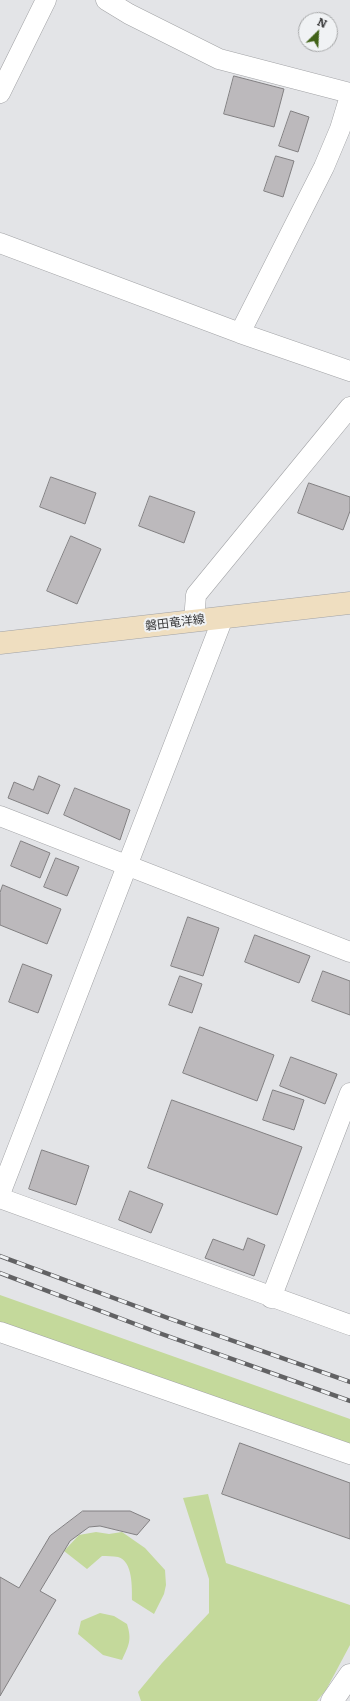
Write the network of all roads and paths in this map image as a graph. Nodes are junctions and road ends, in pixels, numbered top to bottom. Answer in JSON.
{"nodes":[{"id":1,"x":46,"y":0,"type":"edge"},
{"id":2,"x":106,"y":0,"type":"edge"},
{"id":3,"x":0,"y":93,"type":"edge"},
{"id":4,"x":350,"y":94,"type":"edge"},
{"id":5,"x":0,"y":243,"type":"edge"},
{"id":6,"x":240,"y":333,"type":"junction"},
{"id":7,"x":350,"y":371,"type":"edge"},
{"id":8,"x":350,"y":407,"type":"edge"},
{"id":9,"x":350,"y":602,"type":"edge"},
{"id":10,"x":223,"y":618,"type":"junction"},
{"id":11,"x":194,"y":621,"type":"junction"},
{"id":12,"x":0,"y":643,"type":"edge"},
{"id":13,"x":0,"y":816,"type":"edge"},
{"id":14,"x":127,"y":866,"type":"junction"},
{"id":15,"x":350,"y":952,"type":"edge"},
{"id":16,"x":350,"y":1093,"type":"edge"},
{"id":17,"x":0,"y":1194,"type":"edge"},
{"id":18,"x":0,"y":1198,"type":"edge"},
{"id":19,"x":271,"y":1298,"type":"junction"},
{"id":20,"x":350,"y":1325,"type":"edge"},
{"id":21,"x":0,"y":1332,"type":"edge"},
{"id":22,"x":350,"y":1454,"type":"edge"},
{"id":23,"x":350,"y":1675,"type":"edge"},
{"id":24,"x":332,"y":1701,"type":"edge"}],
"edges":[{"from":1,"to":3,"type":"street"},
{"from":2,"to":4,"type":"street"},
{"from":4,"to":6,"type":"street"},
{"from":5,"to":6,"type":"street"},
{"from":6,"to":7,"type":"street"},
{"from":8,"to":11,"type":"street"},
{"from":9,"to":10,"type":"main road","name":"磐田竜洋線"},
{"from":10,"to":11,"type":"main road","name":"磐田竜洋線"},
{"from":10,"to":14,"type":"street"},
{"from":11,"to":12,"type":"main road","name":"磐田竜洋線"},
{"from":13,"to":14,"type":"street"},
{"from":14,"to":15,"type":"street"},
{"from":14,"to":17,"type":"street"},
{"from":16,"to":19,"type":"street"},
{"from":18,"to":19,"type":"street"},
{"from":19,"to":20,"type":"street"},
{"from":21,"to":22,"type":"street"},
{"from":23,"to":24,"type":"street"}]}
